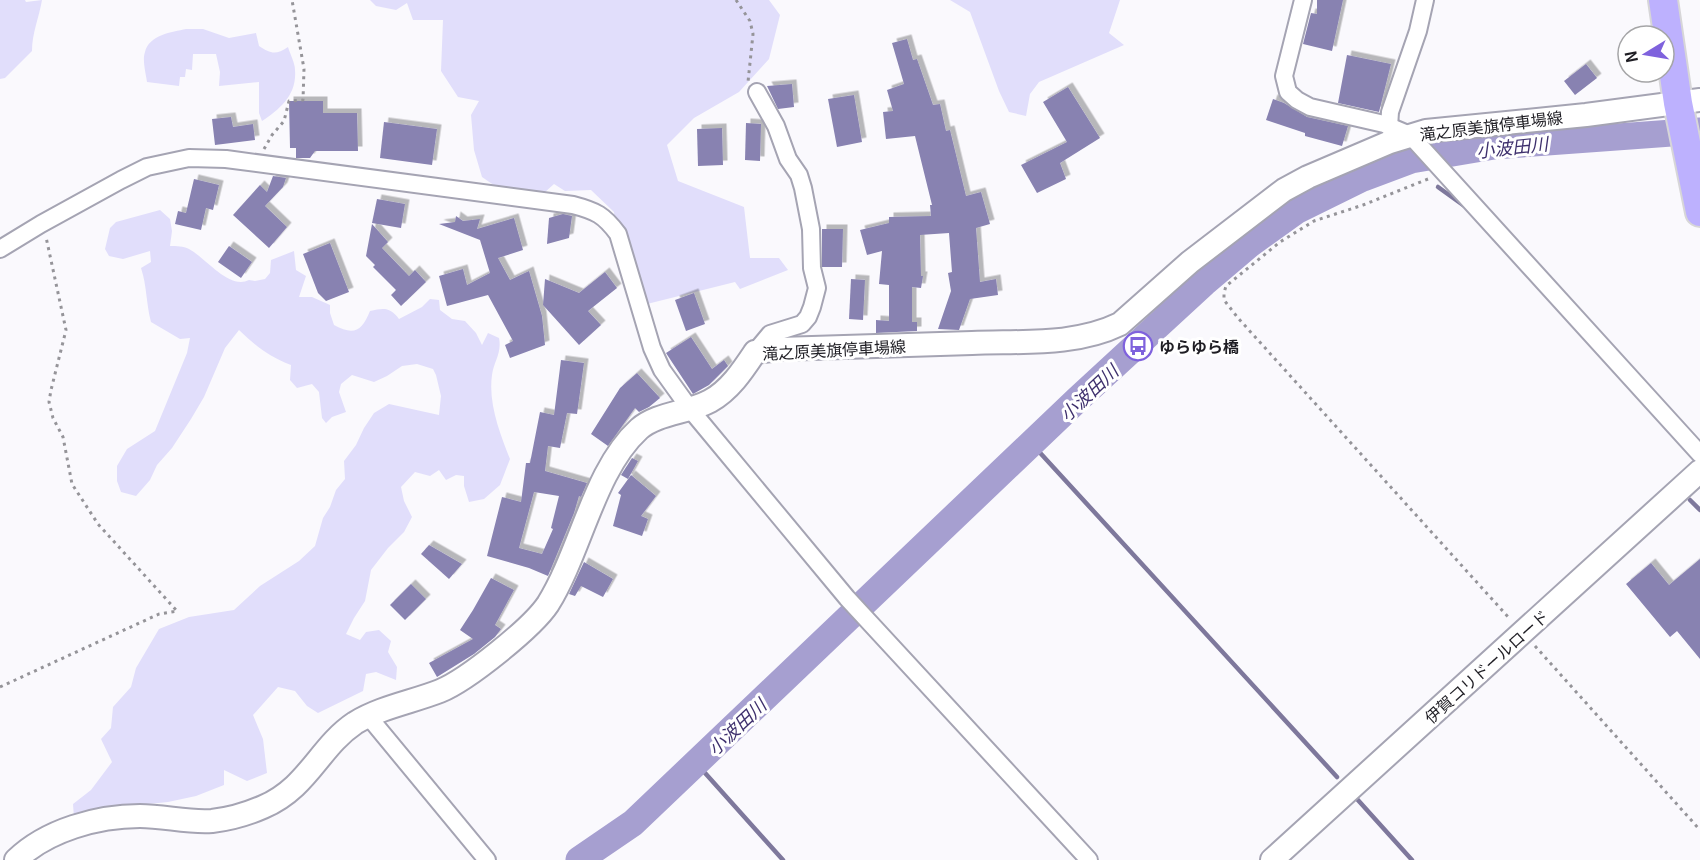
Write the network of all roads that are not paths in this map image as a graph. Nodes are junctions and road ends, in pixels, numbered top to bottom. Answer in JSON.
{"nodes":[{"id":1,"x":1303,"y":0,"type":"edge"},
{"id":2,"x":1425,"y":0,"type":"edge"},
{"id":3,"x":1663,"y":0,"type":"edge"},
{"id":4,"x":757,"y":92,"type":"road end"},
{"id":5,"x":1686,"y":113,"type":"edge"},
{"id":6,"x":1407,"y":137,"type":"junction"},
{"id":7,"x":1700,"y":212,"type":"edge"},
{"id":8,"x":0,"y":249,"type":"edge"},
{"id":9,"x":755,"y":352,"type":"junction"},
{"id":10,"x":690,"y":409,"type":"junction"},
{"id":11,"x":1700,"y":453,"type":"edge"},
{"id":12,"x":1700,"y":471,"type":"edge"},
{"id":13,"x":368,"y":716,"type":"junction"},
{"id":14,"x":16,"y":860,"type":"edge"},
{"id":15,"x":487,"y":860,"type":"edge"},
{"id":16,"x":1089,"y":860,"type":"edge"},
{"id":17,"x":1272,"y":860,"type":"edge"}],
"edges":[{"from":1,"to":6,"type":"street"},
{"from":2,"to":6,"type":"street"},
{"from":3,"to":5,"type":"highway"},
{"from":4,"to":9,"type":"street"},
{"from":5,"to":6,"type":"main road","name":"滝之原美旗停車場線"},
{"from":5,"to":7,"type":"highway"},
{"from":6,"to":9,"type":"main road","name":"滝之原美旗停車場線"},
{"from":6,"to":11,"type":"street"},
{"from":8,"to":10,"type":"street"},
{"from":9,"to":10,"type":"main road","name":"滝之原美旗停車場線"},
{"from":10,"to":13,"type":"main road","name":"滝之原美旗停車場線"},
{"from":10,"to":16,"type":"street"},
{"from":12,"to":17,"type":"main road","name":"伊賀コリドールロード"},
{"from":13,"to":14,"type":"main road","name":"滝之原美旗停車場線"},
{"from":13,"to":15,"type":"street"}]}
